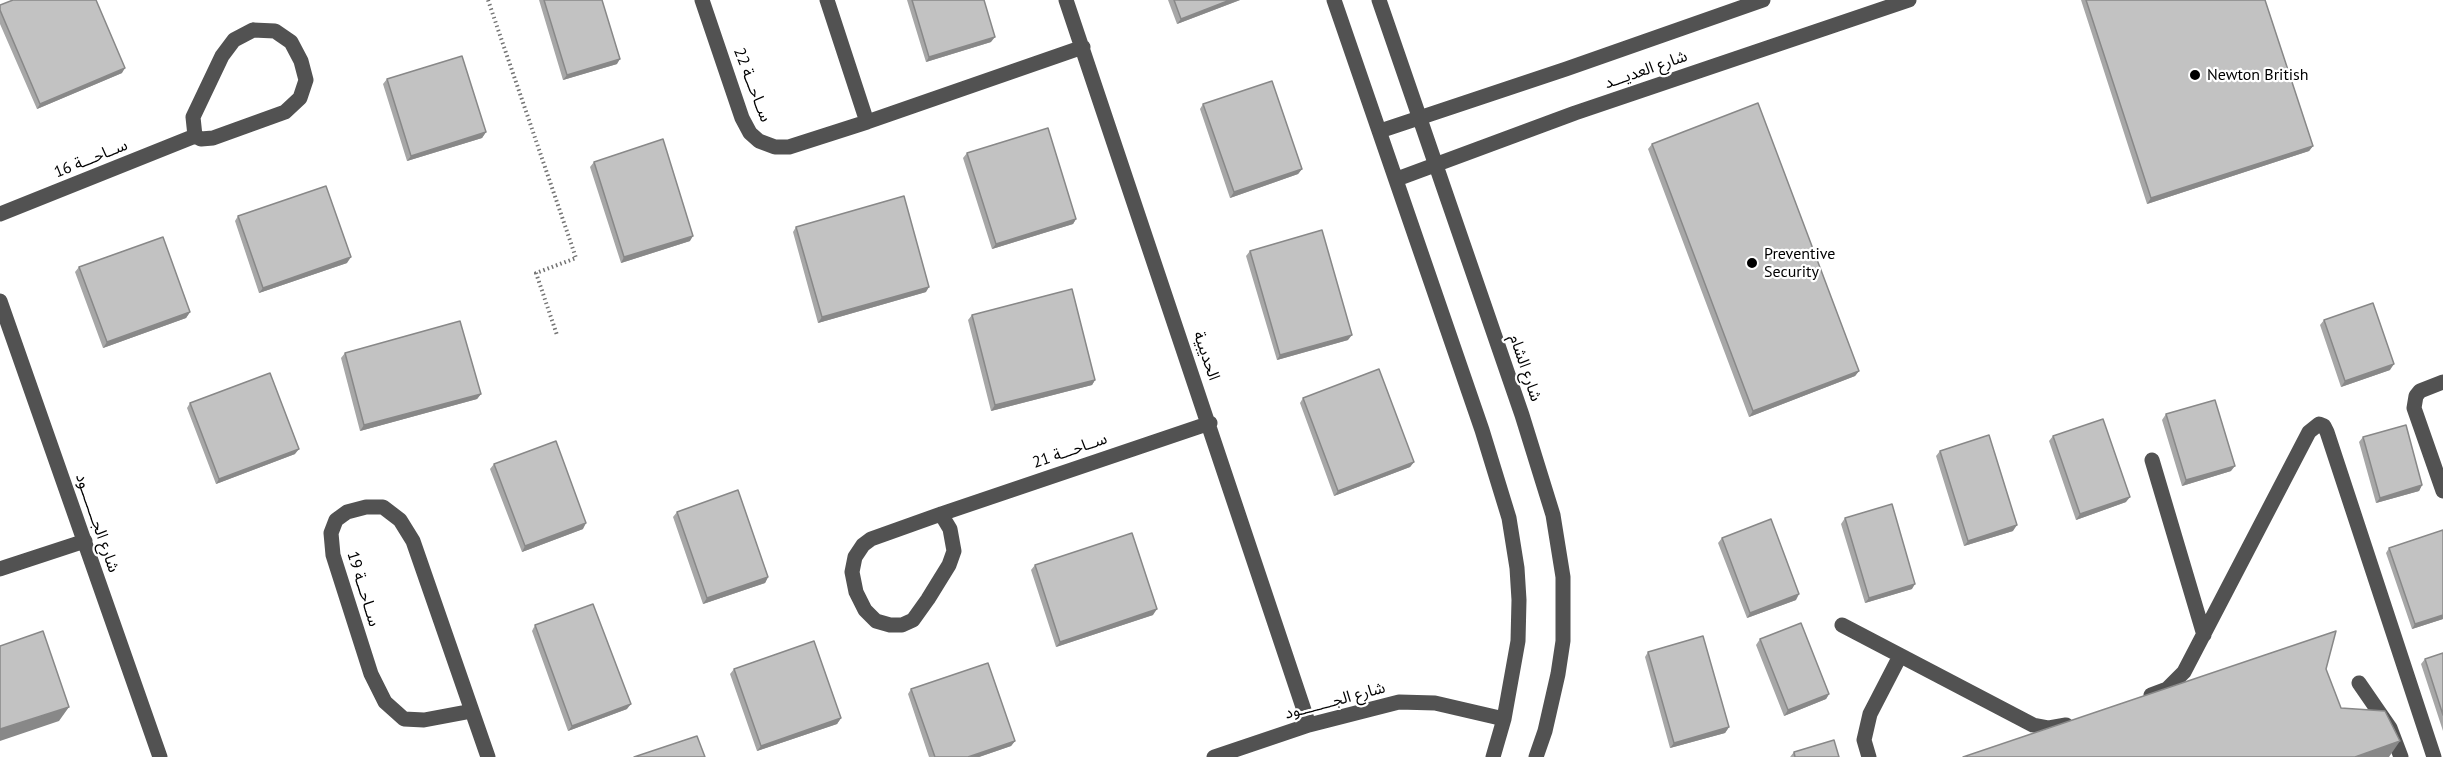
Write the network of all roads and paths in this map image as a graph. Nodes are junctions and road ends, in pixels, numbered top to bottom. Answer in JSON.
{"nodes":[{"id":1,"x":488,"y":0,"type":"edge"},
{"id":2,"x":702,"y":0,"type":"edge"},
{"id":3,"x":827,"y":0,"type":"edge"},
{"id":4,"x":1066,"y":0,"type":"edge"},
{"id":5,"x":1334,"y":0,"type":"edge"},
{"id":6,"x":1380,"y":0,"type":"edge"},
{"id":7,"x":1763,"y":0,"type":"edge"},
{"id":8,"x":1909,"y":0,"type":"edge"},
{"id":9,"x":1083,"y":47,"type":"junction"},
{"id":10,"x":1420,"y":117,"type":"junction"},
{"id":11,"x":867,"y":122,"type":"junction"},
{"id":12,"x":1380,"y":131,"type":"junction"},
{"id":13,"x":195,"y":136,"type":"junction"},
{"id":14,"x":1437,"y":164,"type":"junction"},
{"id":15,"x":1397,"y":179,"type":"junction"},
{"id":16,"x":0,"y":214,"type":"edge"},
{"id":17,"x":0,"y":301,"type":"edge"},
{"id":18,"x":557,"y":335,"type":"dead end"},
{"id":19,"x":2443,"y":382,"type":"edge"},
{"id":20,"x":1210,"y":423,"type":"junction"},
{"id":21,"x":2152,"y":460,"type":"dead end"},
{"id":22,"x":2443,"y":491,"type":"edge"},
{"id":23,"x":941,"y":514,"type":"junction"},
{"id":24,"x":85,"y":541,"type":"junction"},
{"id":25,"x":0,"y":569,"type":"edge"},
{"id":26,"x":1842,"y":625,"type":"dead end"},
{"id":27,"x":2204,"y":635,"type":"junction"},
{"id":28,"x":1900,"y":656,"type":"junction"},
{"id":29,"x":2359,"y":683,"type":"dead end"},
{"id":30,"x":2135,"y":701,"type":"edge"},
{"id":31,"x":472,"y":711,"type":"junction"},
{"id":32,"x":1504,"y":719,"type":"junction"},
{"id":33,"x":2083,"y":720,"type":"edge"},
{"id":34,"x":1310,"y":725,"type":"junction"},
{"id":35,"x":160,"y":757,"type":"edge"},
{"id":36,"x":488,"y":757,"type":"edge"},
{"id":37,"x":1214,"y":757,"type":"edge"},
{"id":38,"x":1493,"y":757,"type":"edge"},
{"id":39,"x":1536,"y":757,"type":"edge"},
{"id":40,"x":1869,"y":757,"type":"edge"},
{"id":41,"x":2401,"y":757,"type":"edge"},
{"id":42,"x":2434,"y":757,"type":"edge"}],
"edges":[{"from":1,"to":18,"type":"path"},
{"from":2,"to":11,"type":"street","name":"ســاحـــة 22"},
{"from":3,"to":11,"type":"street"},
{"from":4,"to":9,"type":"street","name":"الحديبية"},
{"from":5,"to":12,"type":"street"},
{"from":6,"to":10,"type":"street","name":"شارع الشام"},
{"from":7,"to":10,"type":"street","name":"شارع العديـــد"},
{"from":8,"to":14,"type":"street","name":"شارع العديـــد"},
{"from":9,"to":11,"type":"street","name":"ســاحـــة 22"},
{"from":9,"to":20,"type":"street","name":"الحديبية"},
{"from":10,"to":12,"type":"street","name":"شارع العديـــد"},
{"from":10,"to":14,"type":"street","name":"شارع الشام"},
{"from":12,"to":15,"type":"street"},
{"from":13,"to":13,"type":"street","name":"ســاحـــة 16"},
{"from":13,"to":16,"type":"street","name":"ســاحـــة 16"},
{"from":14,"to":15,"type":"street","name":"شارع العديـــد"},
{"from":14,"to":39,"type":"street","name":"شارع الشام"},
{"from":15,"to":32,"type":"street"},
{"from":17,"to":24,"type":"street","name":"شارع الجــــــــود"},
{"from":19,"to":22,"type":"street"},
{"from":20,"to":23,"type":"street","name":"ســاحـــة 21"},
{"from":20,"to":34,"type":"street","name":"الحديبية"},
{"from":21,"to":27,"type":"street"},
{"from":23,"to":23,"type":"street","name":"ســاحـــة 21"},
{"from":24,"to":25,"type":"street"},
{"from":24,"to":35,"type":"street","name":"شارع الجــــــــود"},
{"from":26,"to":28,"type":"street"},
{"from":27,"to":30,"type":"street"},
{"from":27,"to":42,"type":"street"},
{"from":28,"to":33,"type":"street"},
{"from":28,"to":40,"type":"street"},
{"from":29,"to":41,"type":"street"},
{"from":31,"to":31,"type":"street","name":"ســاحـــة 19"},
{"from":31,"to":36,"type":"street","name":"ســاحـــة 19"},
{"from":32,"to":34,"type":"street","name":"شارع الجــــــــود"},
{"from":32,"to":38,"type":"street"},
{"from":34,"to":37,"type":"street","name":"شارع الجــــــــود"}]}
